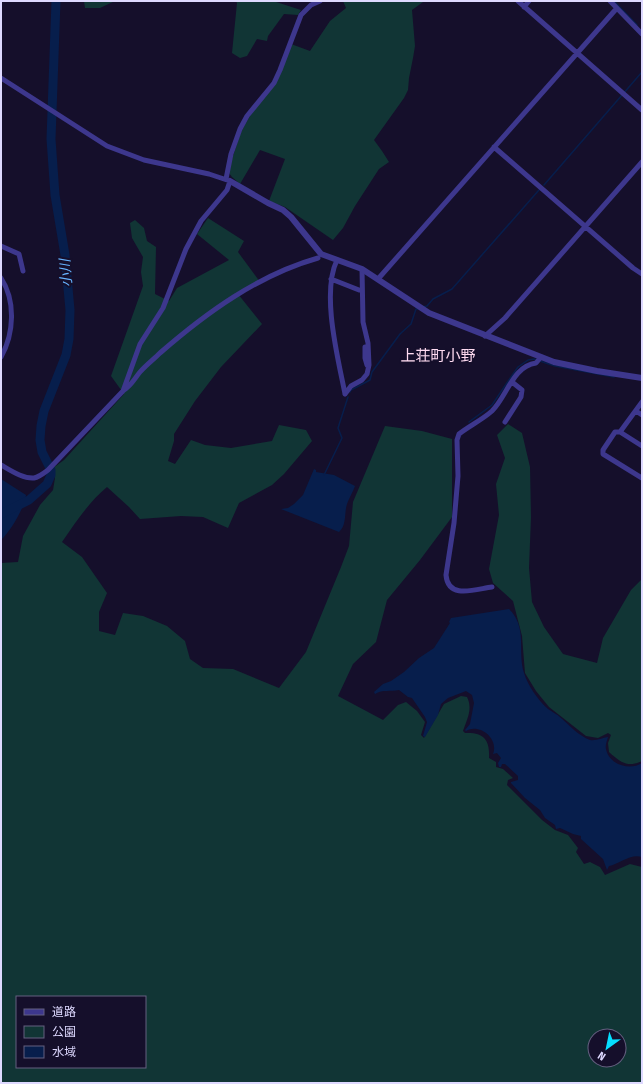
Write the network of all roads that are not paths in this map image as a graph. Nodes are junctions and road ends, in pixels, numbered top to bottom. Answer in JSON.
{"nodes":[{"id":1,"x":320,"y":1,"type":"edge"},
{"id":2,"x":518,"y":1,"type":"edge"},
{"id":3,"x":529,"y":1,"type":"edge"},
{"id":4,"x":610,"y":1,"type":"edge"},
{"id":5,"x":309,"y":3,"type":"edge"},
{"id":6,"x":524,"y":7,"type":"junction"},
{"id":7,"x":617,"y":8,"type":"junction"},
{"id":8,"x":642,"y":34,"type":"edge"},
{"id":9,"x":576,"y":53,"type":"junction"},
{"id":10,"x":1,"y":78,"type":"edge"},
{"id":11,"x":642,"y":110,"type":"edge"},
{"id":12,"x":494,"y":147,"type":"junction"},
{"id":13,"x":642,"y":162,"type":"edge"},
{"id":14,"x":228,"y":180,"type":"junction"},
{"id":15,"x":586,"y":227,"type":"junction"},
{"id":16,"x":1,"y":246,"type":"edge"},
{"id":17,"x":318,"y":258,"type":"dead end"},
{"id":18,"x":337,"y":260,"type":"junction"},
{"id":19,"x":23,"y":270,"type":"dead end"},
{"id":20,"x":362,"y":272,"type":"junction"},
{"id":21,"x":642,"y":274,"type":"edge"},
{"id":22,"x":1,"y":278,"type":"edge"},
{"id":23,"x":331,"y":279,"type":"junction"},
{"id":24,"x":378,"y":279,"type":"junction"},
{"id":25,"x":359,"y":290,"type":"junction"},
{"id":26,"x":485,"y":336,"type":"junction"},
{"id":27,"x":1,"y":357,"type":"edge"},
{"id":28,"x":541,"y":357,"type":"junction"},
{"id":29,"x":369,"y":367,"type":"junction"},
{"id":30,"x":642,"y":378,"type":"edge"},
{"id":31,"x":512,"y":382,"type":"junction"},
{"id":32,"x":123,"y":391,"type":"junction"},
{"id":33,"x":642,"y":402,"type":"edge"},
{"id":34,"x":636,"y":411,"type":"junction"},
{"id":35,"x":642,"y":415,"type":"edge"},
{"id":36,"x":505,"y":422,"type":"dead end"},
{"id":37,"x":620,"y":432,"type":"junction"},
{"id":38,"x":642,"y":446,"type":"edge"},
{"id":39,"x":1,"y":465,"type":"edge"},
{"id":40,"x":642,"y":478,"type":"edge"},
{"id":41,"x":492,"y":587,"type":"dead end"}],
"edges":[{"from":1,"to":5,"type":"street"},
{"from":2,"to":6,"type":"street"},
{"from":3,"to":6,"type":"street"},
{"from":4,"to":7,"type":"street"},
{"from":5,"to":14,"type":"street"},
{"from":6,"to":9,"type":"street"},
{"from":7,"to":8,"type":"street"},
{"from":7,"to":9,"type":"street"},
{"from":9,"to":11,"type":"street"},
{"from":9,"to":12,"type":"street"},
{"from":10,"to":14,"type":"street"},
{"from":12,"to":15,"type":"street"},
{"from":12,"to":24,"type":"street"},
{"from":13,"to":15,"type":"street"},
{"from":14,"to":18,"type":"street"},
{"from":14,"to":32,"type":"street"},
{"from":15,"to":21,"type":"street"},
{"from":15,"to":26,"type":"street"},
{"from":16,"to":19,"type":"street"},
{"from":17,"to":32,"type":"street"},
{"from":18,"to":20,"type":"street"},
{"from":18,"to":23,"type":"street"},
{"from":20,"to":24,"type":"street"},
{"from":20,"to":25,"type":"street"},
{"from":20,"to":29,"type":"street"},
{"from":22,"to":27,"type":"street"},
{"from":23,"to":25,"type":"street"},
{"from":23,"to":29,"type":"street"},
{"from":24,"to":26,"type":"street"},
{"from":25,"to":29,"type":"street"},
{"from":26,"to":28,"type":"street"},
{"from":28,"to":30,"type":"street"},
{"from":28,"to":31,"type":"street"},
{"from":31,"to":36,"type":"street"},
{"from":31,"to":41,"type":"street"},
{"from":32,"to":39,"type":"street"},
{"from":33,"to":34,"type":"street"},
{"from":34,"to":35,"type":"street"},
{"from":34,"to":37,"type":"street"},
{"from":37,"to":38,"type":"street"},
{"from":37,"to":40,"type":"street"}]}
